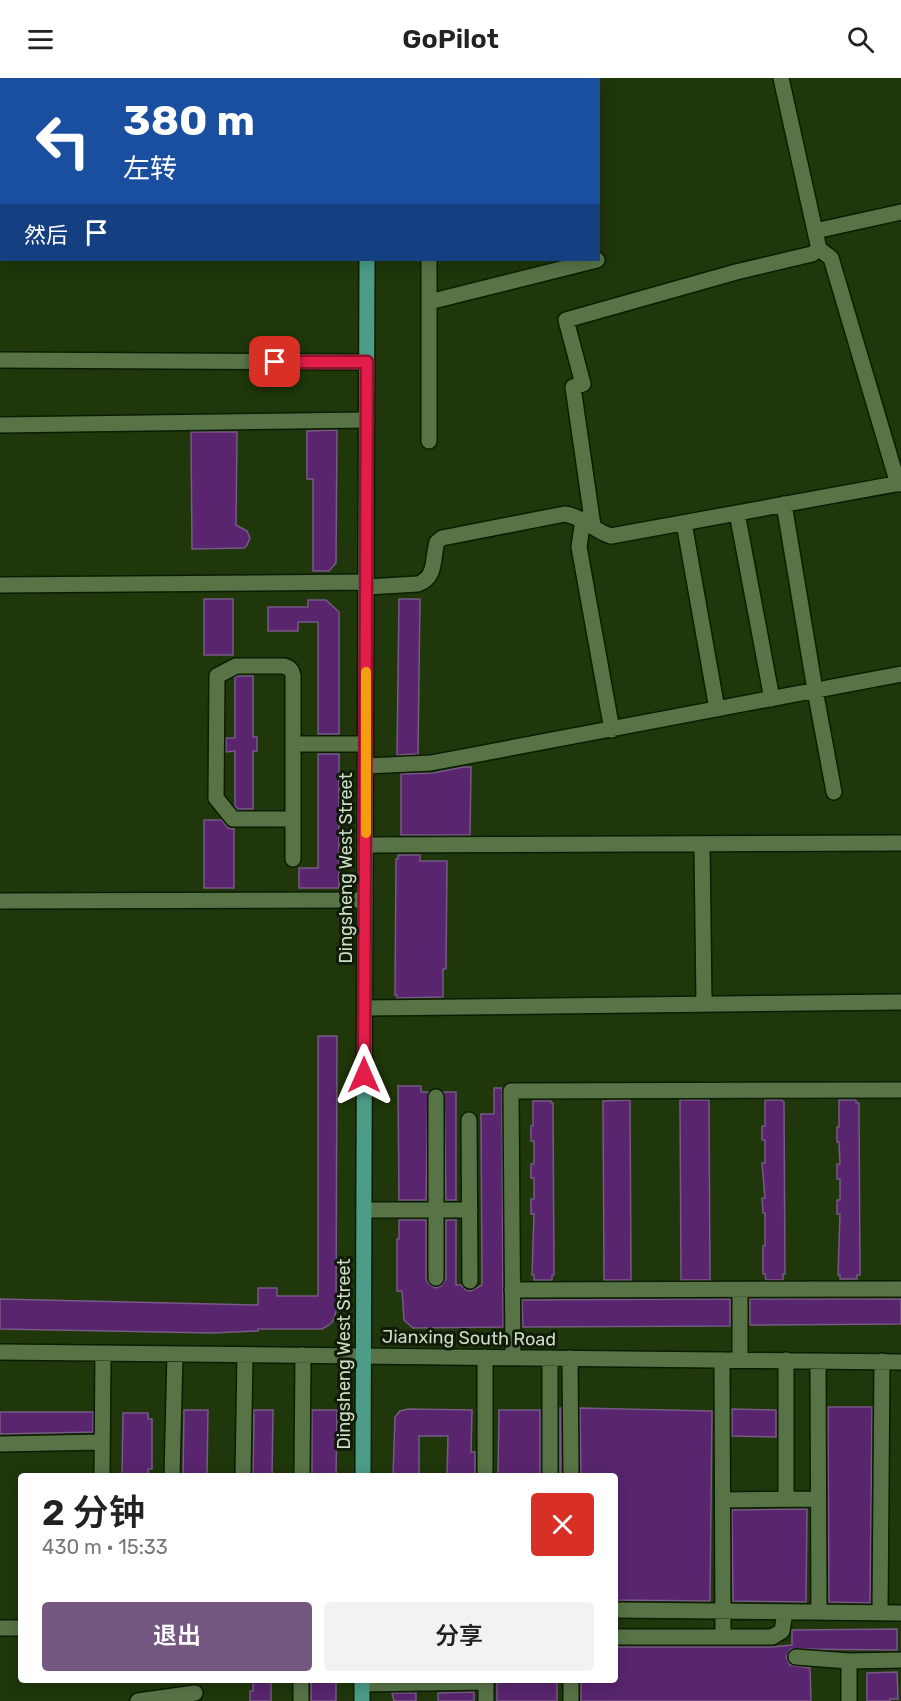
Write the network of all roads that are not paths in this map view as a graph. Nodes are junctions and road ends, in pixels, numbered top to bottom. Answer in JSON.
{"nodes":[{"id":1,"x":781,"y":78,"type":"edge"},
{"id":2,"x":901,"y":212,"type":"edge"},
{"id":3,"x":815,"y":231,"type":"junction"},
{"id":4,"x":819,"y":249,"type":"junction"},
{"id":5,"x":367,"y":261,"type":"edge"},
{"id":6,"x":429,"y":261,"type":"edge"},
{"id":7,"x":593,"y":261,"type":"edge"},
{"id":8,"x":429,"y":299,"type":"junction"},
{"id":9,"x":0,"y":360,"type":"edge"},
{"id":10,"x":367,"y":362,"type":"junction"},
{"id":11,"x":367,"y":420,"type":"junction"},
{"id":12,"x":0,"y":425,"type":"edge"},
{"id":13,"x":429,"y":441,"type":"dead end"},
{"id":14,"x":900,"y":483,"type":"edge"},
{"id":15,"x":784,"y":504,"type":"junction"},
{"id":16,"x":736,"y":513,"type":"junction"},
{"id":17,"x":588,"y":523,"type":"junction"},
{"id":18,"x":684,"y":523,"type":"junction"},
{"id":19,"x":366,"y":584,"type":"junction"},
{"id":20,"x":0,"y":585,"type":"edge"},
{"id":21,"x":901,"y":674,"type":"edge"},
{"id":22,"x":815,"y":690,"type":"junction"},
{"id":23,"x":772,"y":699,"type":"junction"},
{"id":24,"x":717,"y":709,"type":"junction"},
{"id":25,"x":612,"y":729,"type":"junction"},
{"id":26,"x":293,"y":744,"type":"junction"},
{"id":27,"x":366,"y":744,"type":"junction"},
{"id":28,"x":366,"y":766,"type":"junction"},
{"id":29,"x":834,"y":792,"type":"dead end"},
{"id":30,"x":293,"y":819,"type":"junction"},
{"id":31,"x":901,"y":843,"type":"edge"},
{"id":32,"x":702,"y":844,"type":"junction"},
{"id":33,"x":366,"y":845,"type":"junction"},
{"id":34,"x":293,"y":860,"type":"dead end"},
{"id":35,"x":365,"y":900,"type":"junction"},
{"id":36,"x":0,"y":901,"type":"edge"},
{"id":37,"x":901,"y":1002,"type":"edge"},
{"id":38,"x":704,"y":1004,"type":"junction"},
{"id":39,"x":365,"y":1008,"type":"junction"},
{"id":40,"x":901,"y":1090,"type":"edge"},
{"id":41,"x":436,"y":1096,"type":"dead end"},
{"id":42,"x":470,"y":1120,"type":"dead end"},
{"id":43,"x":364,"y":1210,"type":"junction"},
{"id":44,"x":436,"y":1210,"type":"junction"},
{"id":45,"x":470,"y":1210,"type":"junction"},
{"id":46,"x":436,"y":1278,"type":"dead end"},
{"id":47,"x":470,"y":1281,"type":"dead end"},
{"id":48,"x":901,"y":1289,"type":"edge"},
{"id":49,"x":512,"y":1290,"type":"junction"},
{"id":50,"x":740,"y":1290,"type":"junction"},
{"id":51,"x":0,"y":1352,"type":"edge"},
{"id":52,"x":103,"y":1353,"type":"junction"},
{"id":53,"x":175,"y":1354,"type":"junction"},
{"id":54,"x":245,"y":1355,"type":"junction"},
{"id":55,"x":303,"y":1355,"type":"junction"},
{"id":56,"x":363,"y":1356,"type":"junction"},
{"id":57,"x":485,"y":1357,"type":"junction"},
{"id":58,"x":513,"y":1358,"type":"junction"},
{"id":59,"x":550,"y":1358,"type":"junction"},
{"id":60,"x":570,"y":1358,"type":"junction"},
{"id":61,"x":722,"y":1360,"type":"junction"},
{"id":62,"x":740,"y":1360,"type":"junction"},
{"id":63,"x":786,"y":1360,"type":"junction"},
{"id":64,"x":818,"y":1361,"type":"junction"},
{"id":65,"x":882,"y":1361,"type":"junction"},
{"id":66,"x":901,"y":1362,"type":"edge"},
{"id":67,"x":102,"y":1442,"type":"junction"},
{"id":68,"x":0,"y":1444,"type":"edge"},
{"id":69,"x":102,"y":1473,"type":"edge"},
{"id":70,"x":172,"y":1473,"type":"edge"},
{"id":71,"x":243,"y":1473,"type":"edge"},
{"id":72,"x":302,"y":1473,"type":"edge"},
{"id":73,"x":363,"y":1473,"type":"edge"},
{"id":74,"x":485,"y":1473,"type":"edge"},
{"id":75,"x":550,"y":1473,"type":"edge"},
{"id":76,"x":571,"y":1473,"type":"edge"},
{"id":77,"x":818,"y":1499,"type":"junction"},
{"id":78,"x":723,"y":1500,"type":"junction"},
{"id":79,"x":786,"y":1500,"type":"junction"},
{"id":80,"x":618,"y":1610,"type":"edge"},
{"id":81,"x":723,"y":1611,"type":"junction"},
{"id":82,"x":785,"y":1612,"type":"junction"},
{"id":83,"x":819,"y":1612,"type":"junction"},
{"id":84,"x":880,"y":1613,"type":"junction"},
{"id":85,"x":901,"y":1613,"type":"edge"},
{"id":86,"x":0,"y":1628,"type":"edge"},
{"id":87,"x":18,"y":1628,"type":"edge"},
{"id":88,"x":618,"y":1637,"type":"edge"},
{"id":89,"x":723,"y":1637,"type":"junction"},
{"id":90,"x":796,"y":1657,"type":"dead end"},
{"id":91,"x":901,"y":1660,"type":"edge"},
{"id":92,"x":849,"y":1661,"type":"junction"},
{"id":93,"x":301,"y":1683,"type":"edge"},
{"id":94,"x":362,"y":1683,"type":"edge"},
{"id":95,"x":486,"y":1683,"type":"edge"},
{"id":96,"x":571,"y":1683,"type":"edge"},
{"id":97,"x":195,"y":1693,"type":"dead end"},
{"id":98,"x":138,"y":1701,"type":"edge"},
{"id":99,"x":301,"y":1701,"type":"edge"},
{"id":100,"x":362,"y":1701,"type":"edge"},
{"id":101,"x":486,"y":1701,"type":"edge"},
{"id":102,"x":571,"y":1701,"type":"edge"},
{"id":103,"x":849,"y":1701,"type":"edge"}],
"edges":[{"from":1,"to":3,"type":"street"},
{"from":2,"to":3,"type":"street"},
{"from":3,"to":4,"type":"street"},
{"from":4,"to":14,"type":"street"},
{"from":4,"to":17,"type":"street"},
{"from":5,"to":10,"type":"main road","name":"Dingsheng West Street"},
{"from":6,"to":8,"type":"street"},
{"from":7,"to":8,"type":"street"},
{"from":8,"to":13,"type":"street"},
{"from":9,"to":10,"type":"street"},
{"from":10,"to":11,"type":"main road","name":"Dingsheng West Street"},
{"from":11,"to":12,"type":"street"},
{"from":11,"to":19,"type":"main road","name":"Dingsheng West Street"},
{"from":14,"to":15,"type":"street"},
{"from":15,"to":16,"type":"street"},
{"from":15,"to":22,"type":"street"},
{"from":16,"to":18,"type":"street"},
{"from":16,"to":23,"type":"street"},
{"from":17,"to":18,"type":"street"},
{"from":17,"to":19,"type":"street"},
{"from":17,"to":25,"type":"street"},
{"from":18,"to":24,"type":"street"},
{"from":19,"to":20,"type":"street"},
{"from":19,"to":27,"type":"main road","name":"Dingsheng West Street"},
{"from":21,"to":22,"type":"street"},
{"from":22,"to":23,"type":"street"},
{"from":22,"to":29,"type":"street"},
{"from":23,"to":24,"type":"street"},
{"from":24,"to":25,"type":"street"},
{"from":25,"to":28,"type":"street"},
{"from":26,"to":27,"type":"street"},
{"from":26,"to":30,"type":"street"},
{"from":26,"to":30,"type":"street"},
{"from":27,"to":28,"type":"main road","name":"Dingsheng West Street"},
{"from":28,"to":33,"type":"main road","name":"Dingsheng West Street"},
{"from":30,"to":34,"type":"street"},
{"from":31,"to":32,"type":"street"},
{"from":32,"to":33,"type":"street"},
{"from":32,"to":38,"type":"street"},
{"from":33,"to":35,"type":"main road","name":"Dingsheng West Street"},
{"from":35,"to":36,"type":"street"},
{"from":35,"to":39,"type":"main road","name":"Dingsheng West Street"},
{"from":37,"to":38,"type":"street"},
{"from":38,"to":39,"type":"street"},
{"from":39,"to":43,"type":"main road","name":"Dingsheng West Street"},
{"from":40,"to":49,"type":"street"},
{"from":41,"to":44,"type":"street"},
{"from":42,"to":45,"type":"street"},
{"from":43,"to":44,"type":"street"},
{"from":43,"to":56,"type":"main road","name":"Dingsheng West Street"},
{"from":44,"to":45,"type":"street"},
{"from":44,"to":46,"type":"street"},
{"from":45,"to":47,"type":"street"},
{"from":48,"to":50,"type":"street"},
{"from":49,"to":50,"type":"street"},
{"from":49,"to":58,"type":"street"},
{"from":50,"to":62,"type":"street"},
{"from":51,"to":52,"type":"street","name":"Jianxing South Road"},
{"from":52,"to":53,"type":"street","name":"Jianxing South Road"},
{"from":52,"to":67,"type":"street"},
{"from":53,"to":54,"type":"street","name":"Jianxing South Road"},
{"from":53,"to":70,"type":"street"},
{"from":54,"to":55,"type":"street","name":"Jianxing South Road"},
{"from":54,"to":71,"type":"street"},
{"from":55,"to":56,"type":"street","name":"Jianxing South Road"},
{"from":55,"to":72,"type":"street"},
{"from":56,"to":57,"type":"street","name":"Jianxing South Road"},
{"from":56,"to":73,"type":"main road","name":"Dingsheng West Street"},
{"from":57,"to":58,"type":"street","name":"Jianxing South Road"},
{"from":57,"to":74,"type":"street"},
{"from":58,"to":59,"type":"street","name":"Jianxing South Road"},
{"from":59,"to":60,"type":"street","name":"Jianxing South Road"},
{"from":59,"to":75,"type":"street"},
{"from":60,"to":61,"type":"street","name":"Jianxing South Road"},
{"from":60,"to":76,"type":"street"},
{"from":61,"to":62,"type":"street","name":"Jianxing South Road"},
{"from":61,"to":78,"type":"street"},
{"from":62,"to":63,"type":"street","name":"Jianxing South Road"},
{"from":63,"to":64,"type":"street","name":"Jianxing South Road"},
{"from":63,"to":79,"type":"street"},
{"from":64,"to":65,"type":"street","name":"Jianxing South Road"},
{"from":64,"to":77,"type":"street"},
{"from":65,"to":66,"type":"street","name":"Jianxing South Road"},
{"from":65,"to":84,"type":"street"},
{"from":67,"to":68,"type":"street"},
{"from":67,"to":69,"type":"street"},
{"from":77,"to":79,"type":"street"},
{"from":77,"to":83,"type":"street"},
{"from":78,"to":79,"type":"street"},
{"from":78,"to":81,"type":"street"},
{"from":80,"to":81,"type":"street"},
{"from":81,"to":82,"type":"street"},
{"from":81,"to":89,"type":"street"},
{"from":82,"to":83,"type":"street"},
{"from":82,"to":89,"type":"street"},
{"from":83,"to":84,"type":"street"},
{"from":84,"to":85,"type":"street"},
{"from":86,"to":87,"type":"street"},
{"from":88,"to":89,"type":"street"},
{"from":90,"to":92,"type":"street"},
{"from":91,"to":92,"type":"street"},
{"from":92,"to":103,"type":"street"},
{"from":93,"to":99,"type":"street"},
{"from":94,"to":100,"type":"main road"},
{"from":95,"to":101,"type":"street"},
{"from":96,"to":102,"type":"street"},
{"from":97,"to":98,"type":"street"}]}
